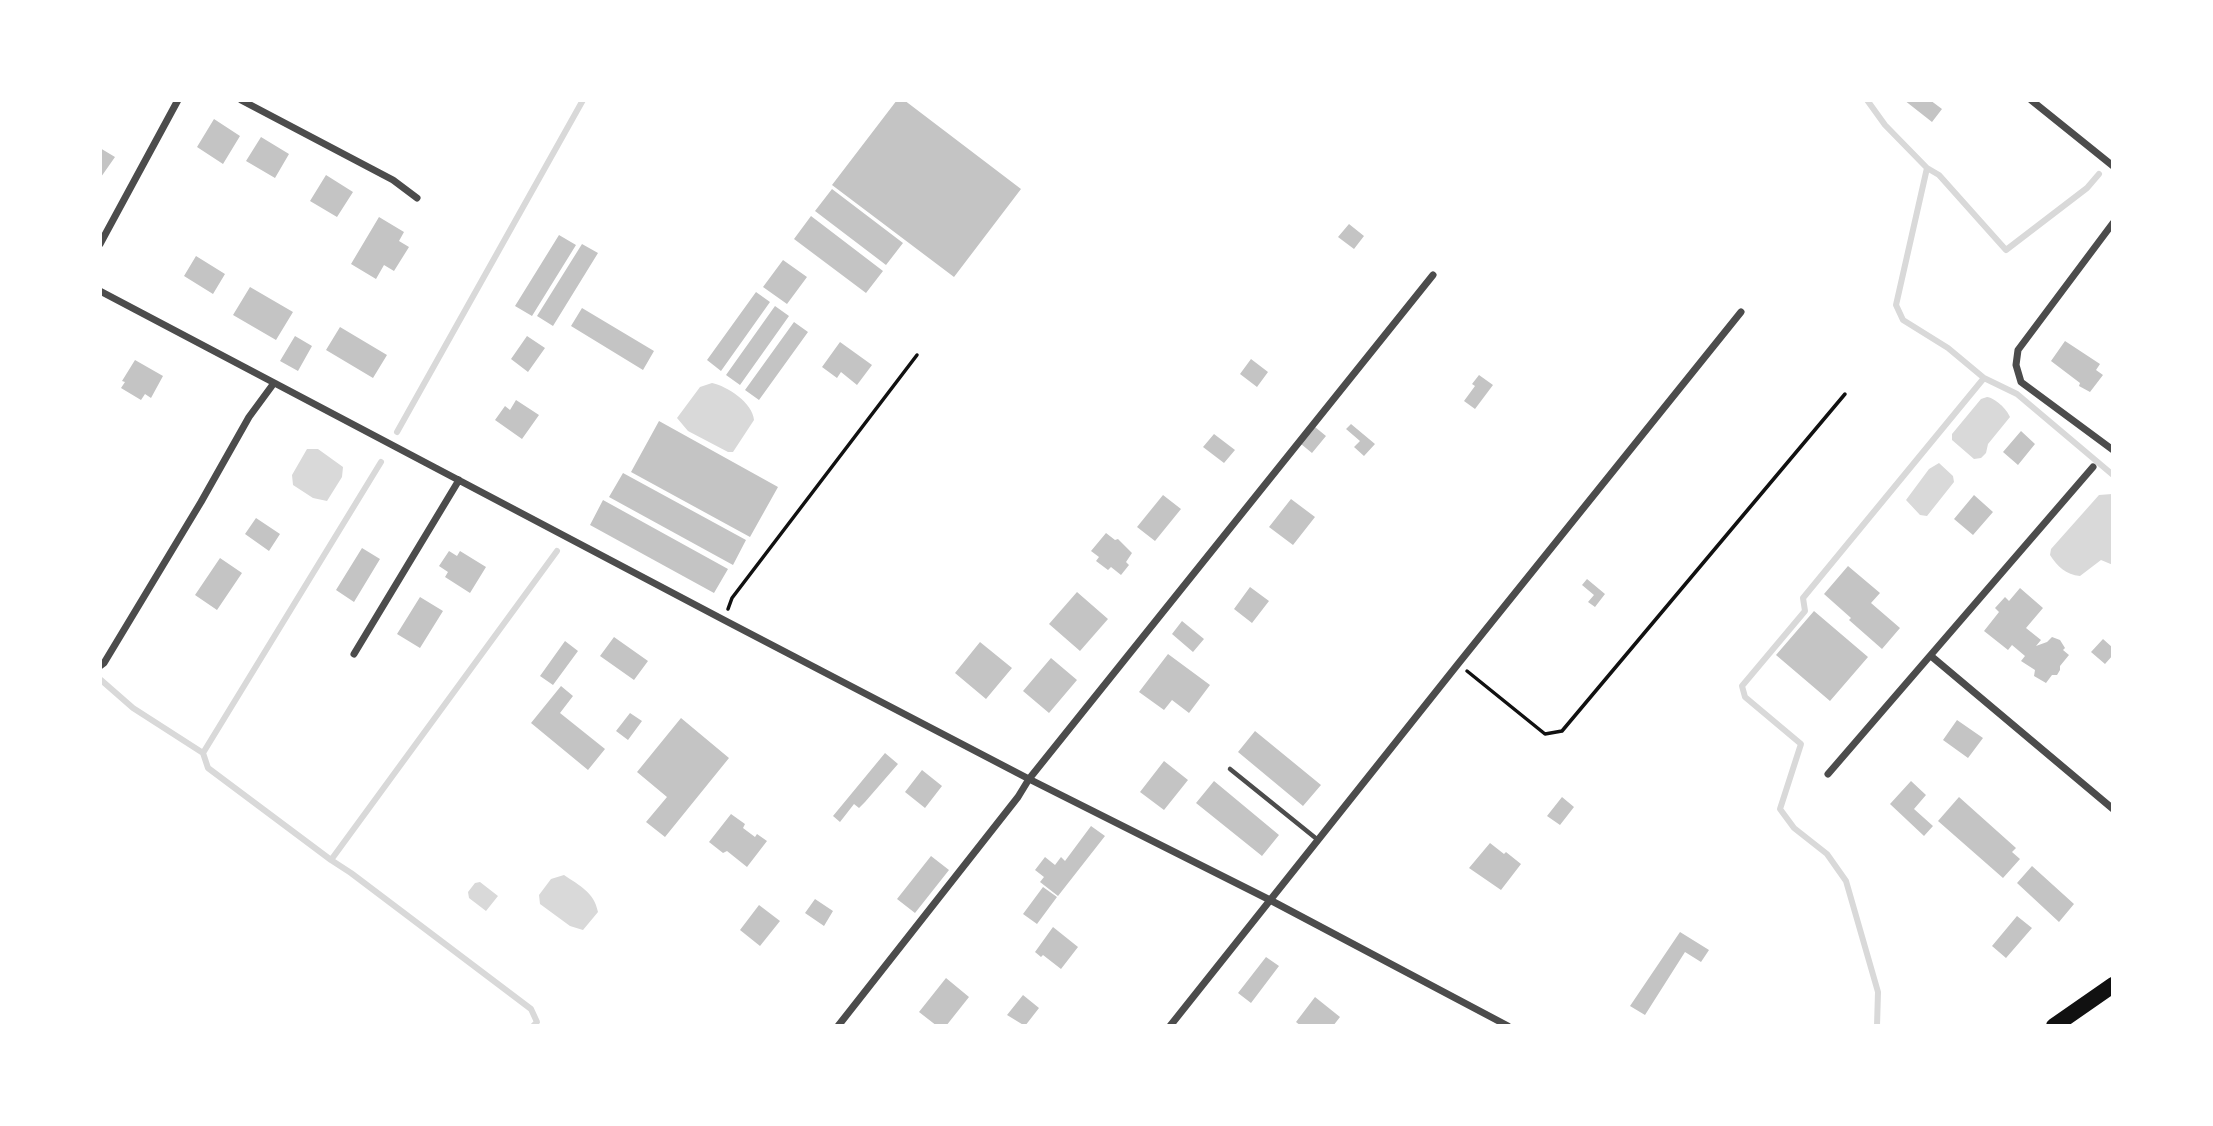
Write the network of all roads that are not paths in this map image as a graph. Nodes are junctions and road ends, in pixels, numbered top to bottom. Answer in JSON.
{"nodes":[{"id":1,"x":178,"y":100,"type":"edge"},
{"id":2,"x":241,"y":100,"type":"edge"},
{"id":3,"x":2031,"y":100,"type":"edge"},
{"id":4,"x":2113,"y":166,"type":"edge"},
{"id":5,"x":417,"y":198,"type":"dead end"},
{"id":6,"x":2113,"y":223,"type":"edge"},
{"id":7,"x":100,"y":244,"type":"edge"},
{"id":8,"x":1433,"y":275,"type":"dead end"},
{"id":9,"x":100,"y":291,"type":"edge"},
{"id":10,"x":1741,"y":312,"type":"dead end"},
{"id":11,"x":274,"y":383,"type":"junction"},
{"id":12,"x":2113,"y":450,"type":"edge"},
{"id":13,"x":2092,"y":467,"type":"dead end"},
{"id":14,"x":459,"y":480,"type":"junction"},
{"id":15,"x":354,"y":654,"type":"dead end"},
{"id":16,"x":1931,"y":656,"type":"junction"},
{"id":17,"x":100,"y":666,"type":"edge"},
{"id":18,"x":1230,"y":769,"type":"dead end"},
{"id":19,"x":1828,"y":774,"type":"dead end"},
{"id":20,"x":1029,"y":779,"type":"junction"},
{"id":21,"x":2113,"y":809,"type":"edge"},
{"id":22,"x":1318,"y":840,"type":"junction"},
{"id":23,"x":1270,"y":900,"type":"junction"},
{"id":24,"x":2113,"y":985,"type":"edge"},
{"id":25,"x":838,"y":1026,"type":"edge"},
{"id":26,"x":1170,"y":1026,"type":"edge"},
{"id":27,"x":1508,"y":1026,"type":"edge"},
{"id":28,"x":2054,"y":1026,"type":"edge"}],
"edges":[{"from":1,"to":7,"type":"street"},
{"from":2,"to":5,"type":"street"},
{"from":3,"to":4,"type":"street"},
{"from":6,"to":12,"type":"street"},
{"from":8,"to":20,"type":"street"},
{"from":9,"to":11,"type":"street"},
{"from":10,"to":22,"type":"street"},
{"from":11,"to":14,"type":"street"},
{"from":11,"to":17,"type":"street"},
{"from":13,"to":16,"type":"street"},
{"from":14,"to":15,"type":"street"},
{"from":14,"to":20,"type":"street"},
{"from":16,"to":19,"type":"street"},
{"from":16,"to":21,"type":"street"},
{"from":18,"to":22,"type":"lane"},
{"from":20,"to":23,"type":"street"},
{"from":20,"to":25,"type":"street"},
{"from":22,"to":23,"type":"street"},
{"from":23,"to":26,"type":"street"},
{"from":23,"to":27,"type":"street"},
{"from":24,"to":28,"type":"main road"}]}
